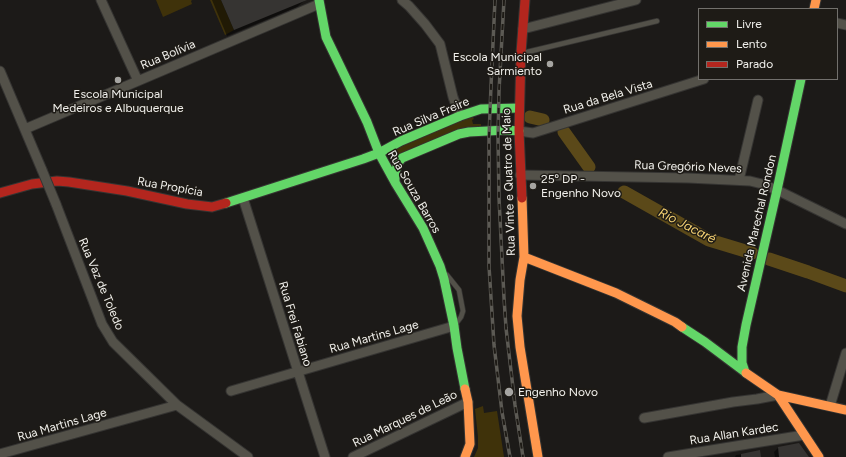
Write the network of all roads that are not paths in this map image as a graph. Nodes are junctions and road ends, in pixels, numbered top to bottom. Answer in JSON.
{"nodes":[{"id":1,"x":101,"y":0,"type":"edge"},
{"id":2,"x":402,"y":0,"type":"edge"},
{"id":3,"x":525,"y":0,"type":"edge"},
{"id":4,"x":636,"y":0,"type":"edge"},
{"id":5,"x":319,"y":2,"type":"edge"},
{"id":6,"x":657,"y":21,"type":"dead end"},
{"id":7,"x":522,"y":29,"type":"junction"},
{"id":8,"x":521,"y":53,"type":"junction"},
{"id":9,"x":0,"y":71,"type":"edge"},
{"id":10,"x":701,"y":80,"type":"edge"},
{"id":11,"x":801,"y":80,"type":"edge"},
{"id":12,"x":138,"y":81,"type":"junction"},
{"id":13,"x":758,"y":100,"type":"dead end"},
{"id":14,"x":519,"y":108,"type":"junction"},
{"id":15,"x":460,"y":116,"type":"junction"},
{"id":16,"x":25,"y":129,"type":"junction"},
{"id":17,"x":519,"y":131,"type":"junction"},
{"id":18,"x":374,"y":155,"type":"junction"},
{"id":19,"x":520,"y":175,"type":"junction"},
{"id":20,"x":739,"y":180,"type":"junction"},
{"id":21,"x":396,"y":184,"type":"junction"},
{"id":22,"x":777,"y":190,"type":"junction"},
{"id":23,"x":0,"y":193,"type":"edge"},
{"id":24,"x":244,"y":198,"type":"junction"},
{"id":25,"x":846,"y":224,"type":"edge"},
{"id":26,"x":524,"y":257,"type":"junction"},
{"id":27,"x":454,"y":326,"type":"junction"},
{"id":28,"x":846,"y":353,"type":"edge"},
{"id":29,"x":298,"y":372,"type":"junction"},
{"id":30,"x":745,"y":372,"type":"junction"},
{"id":31,"x":231,"y":391,"type":"dead end"},
{"id":32,"x":778,"y":395,"type":"junction"},
{"id":33,"x":468,"y":402,"type":"junction"},
{"id":34,"x":177,"y":405,"type":"junction"},
{"id":35,"x":830,"y":406,"type":"junction"},
{"id":36,"x":846,"y":410,"type":"edge"},
{"id":37,"x":644,"y":418,"type":"dead end"},
{"id":38,"x":804,"y":435,"type":"junction"},
{"id":39,"x":0,"y":454,"type":"edge"},
{"id":40,"x":708,"y":454,"type":"edge"},
{"id":41,"x":248,"y":457,"type":"edge"},
{"id":42,"x":325,"y":457,"type":"edge"},
{"id":43,"x":353,"y":457,"type":"edge"},
{"id":44,"x":465,"y":457,"type":"edge"},
{"id":45,"x":538,"y":457,"type":"edge"},
{"id":46,"x":668,"y":457,"type":"edge"},
{"id":47,"x":819,"y":457,"type":"edge"}],
"edges":[{"from":1,"to":12,"type":"street"},
{"from":2,"to":15,"type":"street"},
{"from":3,"to":7,"type":"main road","name":"Rua Vinte e Quatro de Maio"},
{"from":4,"to":7,"type":"street"},
{"from":5,"to":12,"type":"street","name":"Rua Bolívia"},
{"from":5,"to":18,"type":"main road","name":"Rua Souza Barros"},
{"from":6,"to":8,"type":"lane"},
{"from":7,"to":8,"type":"main road","name":"Rua Vinte e Quatro de Maio"},
{"from":8,"to":14,"type":"main road","name":"Rua Vinte e Quatro de Maio"},
{"from":9,"to":16,"type":"street","name":"Rua Vaz de Toledo"},
{"from":10,"to":17,"type":"street","name":"Rua da Bela Vista"},
{"from":11,"to":22,"type":"main road","name":"Avenida Marechal Rondon"},
{"from":12,"to":16,"type":"street","name":"Rua Bolívia"},
{"from":13,"to":20,"type":"street"},
{"from":14,"to":15,"type":"main road","name":"Rua Silva Freire"},
{"from":14,"to":17,"type":"main road","name":"Rua Vinte e Quatro de Maio"},
{"from":15,"to":18,"type":"main road","name":"Rua Silva Freire"},
{"from":16,"to":34,"type":"street","name":"Rua Vaz de Toledo","bridge":true},
{"from":17,"to":19,"type":"main road","name":"Rua Vinte e Quatro de Maio"},
{"from":17,"to":21,"type":"main road"},
{"from":18,"to":21,"type":"main road","name":"Rua Souza Barros"},
{"from":18,"to":24,"type":"main road","name":"Rua Propícia"},
{"from":19,"to":20,"type":"street","name":"Rua Gregório Neves"},
{"from":19,"to":26,"type":"main road","name":"Rua Vinte e Quatro de Maio"},
{"from":20,"to":22,"type":"street","name":"Rua Gregório Neves"},
{"from":21,"to":27,"type":"main road","name":"Rua Souza Barros"},
{"from":22,"to":25,"type":"street","name":"Rua Gregório Neves"},
{"from":22,"to":30,"type":"main road","name":"Avenida Marechal Rondon"},
{"from":23,"to":24,"type":"main road","name":"Rua Propícia"},
{"from":24,"to":29,"type":"street","name":"Rua Frei Fabiano"},
{"from":26,"to":30,"type":"main road"},
{"from":26,"to":45,"type":"main road","name":"Rua Vinte e Quatro de Maio"},
{"from":27,"to":29,"type":"street","name":"Rua Martins Lage"},
{"from":27,"to":33,"type":"main road","name":"Rua Souza Barros"},
{"from":28,"to":35,"type":"street"},
{"from":29,"to":31,"type":"street","name":"Rua Martins Lage"},
{"from":29,"to":42,"type":"street","name":"Rua Frei Fabiano"},
{"from":30,"to":32,"type":"main road"},
{"from":32,"to":35,"type":"main road"},
{"from":32,"to":37,"type":"street"},
{"from":32,"to":38,"type":"main road"},
{"from":33,"to":43,"type":"street","name":"Rua Marques de Leão"},
{"from":33,"to":44,"type":"main road","name":"Rua Souza Barros"},
{"from":34,"to":39,"type":"street","name":"Rua Martins Lage"},
{"from":34,"to":41,"type":"street","name":"Rua Vaz de Toledo"},
{"from":35,"to":36,"type":"main road"},
{"from":38,"to":40,"type":"street","name":"Rua Allan Kardec"},
{"from":38,"to":47,"type":"main road"},
{"from":40,"to":46,"type":"street","name":"Rua Allan Kardec"}]}
